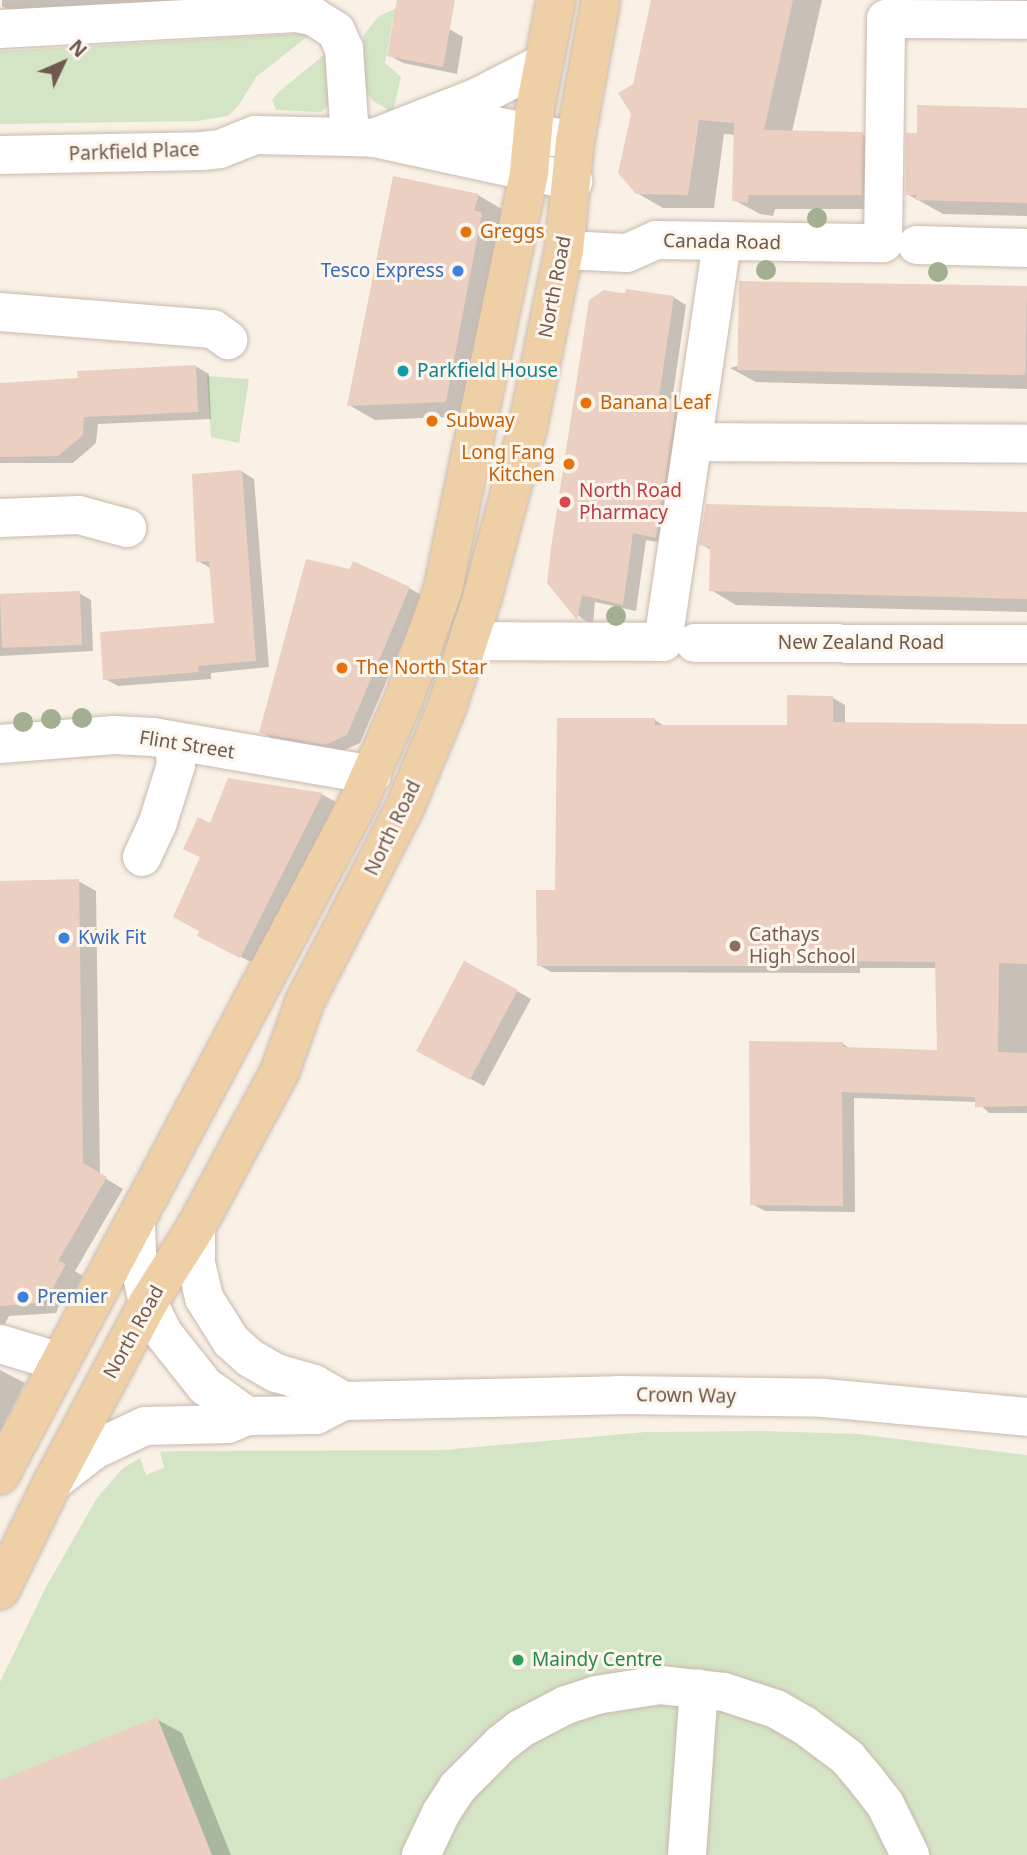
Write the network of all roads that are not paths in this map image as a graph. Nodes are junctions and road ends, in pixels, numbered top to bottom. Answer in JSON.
{"nodes":[{"id":1,"x":556,"y":0,"type":"edge"},
{"id":2,"x":601,"y":0,"type":"edge"},
{"id":3,"x":1027,"y":20,"type":"edge"},
{"id":4,"x":0,"y":29,"type":"edge"},
{"id":5,"x":544,"y":63,"type":"junction"},
{"id":6,"x":436,"y":115,"type":"junction"},
{"id":7,"x":531,"y":133,"type":"junction"},
{"id":8,"x":362,"y":137,"type":"junction"},
{"id":9,"x":575,"y":141,"type":"junction"},
{"id":10,"x":0,"y":155,"type":"edge"},
{"id":11,"x":529,"y":172,"type":"junction"},
{"id":12,"x":573,"y":181,"type":"junction"},
{"id":13,"x":722,"y":243,"type":"junction"},
{"id":14,"x":900,"y":244,"type":"junction"},
{"id":15,"x":1027,"y":248,"type":"edge"},
{"id":16,"x":564,"y":250,"type":"junction"},
{"id":17,"x":0,"y":312,"type":"edge"},
{"id":18,"x":228,"y":340,"type":"dead end"},
{"id":19,"x":694,"y":442,"type":"junction"},
{"id":20,"x":1027,"y":444,"type":"edge"},
{"id":21,"x":0,"y":517,"type":"edge"},
{"id":22,"x":127,"y":528,"type":"dead end"},
{"id":23,"x":469,"y":641,"type":"junction"},
{"id":24,"x":679,"y":642,"type":"junction"},
{"id":25,"x":1027,"y":644,"type":"edge"},
{"id":26,"x":174,"y":742,"type":"junction"},
{"id":27,"x":0,"y":744,"type":"edge"},
{"id":28,"x":372,"y":775,"type":"junction"},
{"id":29,"x":142,"y":857,"type":"dead end"},
{"id":30,"x":136,"y":1223,"type":"junction"},
{"id":31,"x":196,"y":1227,"type":"junction"},
{"id":32,"x":148,"y":1303,"type":"junction"},
{"id":33,"x":3,"y":1352,"type":"edge"},
{"id":34,"x":60,"y":1363,"type":"junction"},
{"id":35,"x":344,"y":1401,"type":"junction"},
{"id":36,"x":247,"y":1416,"type":"junction"},
{"id":37,"x":1027,"y":1417,"type":"edge"},
{"id":38,"x":0,"y":1475,"type":"edge"},
{"id":39,"x":52,"y":1482,"type":"junction"},
{"id":40,"x":0,"y":1590,"type":"edge"},
{"id":41,"x":699,"y":1688,"type":"junction"},
{"id":42,"x":421,"y":1855,"type":"edge"},
{"id":43,"x":687,"y":1855,"type":"edge"},
{"id":44,"x":910,"y":1855,"type":"edge"}],
"edges":[{"from":1,"to":5,"type":"main road"},
{"from":2,"to":9,"type":"main road","name":"North Road"},
{"from":3,"to":14,"type":"street"},
{"from":4,"to":8,"type":"street"},
{"from":5,"to":6,"type":"street","name":"Parkfield Place"},
{"from":5,"to":7,"type":"main road"},
{"from":6,"to":7,"type":"street"},
{"from":6,"to":8,"type":"street","name":"Parkfield Place"},
{"from":7,"to":9,"type":"street"},
{"from":7,"to":11,"type":"main road"},
{"from":8,"to":10,"type":"street","name":"Parkfield Place"},
{"from":8,"to":11,"type":"street","name":"Parkfield Place"},
{"from":9,"to":12,"type":"main road","name":"North Road"},
{"from":11,"to":12,"type":"street","name":"Parkfield Place"},
{"from":11,"to":28,"type":"main road"},
{"from":12,"to":16,"type":"main road","name":"North Road"},
{"from":13,"to":14,"type":"street","name":"Canada Road"},
{"from":13,"to":16,"type":"street","name":"Canada Road"},
{"from":13,"to":19,"type":"street"},
{"from":14,"to":15,"type":"street","name":"Canada Road"},
{"from":16,"to":23,"type":"main road","name":"North Road"},
{"from":17,"to":18,"type":"street"},
{"from":19,"to":20,"type":"street"},
{"from":19,"to":24,"type":"street"},
{"from":21,"to":22,"type":"street"},
{"from":23,"to":24,"type":"street","name":"New Zealand Road"},
{"from":23,"to":31,"type":"main road","name":"North Road"},
{"from":24,"to":25,"type":"street","name":"New Zealand Road"},
{"from":26,"to":27,"type":"street","name":"Flint Street"},
{"from":26,"to":28,"type":"street","name":"Flint Street"},
{"from":26,"to":29,"type":"street"},
{"from":28,"to":30,"type":"main road"},
{"from":30,"to":32,"type":"street"},
{"from":30,"to":34,"type":"main road"},
{"from":31,"to":32,"type":"main road","name":"North Road"},
{"from":31,"to":35,"type":"street"},
{"from":32,"to":36,"type":"street"},
{"from":32,"to":39,"type":"main road","name":"North Road"},
{"from":33,"to":34,"type":"street"},
{"from":34,"to":38,"type":"main road"},
{"from":35,"to":36,"type":"street","name":"Crown Way"},
{"from":35,"to":37,"type":"street","name":"Crown Way"},
{"from":36,"to":39,"type":"street","name":"Crown Way"},
{"from":39,"to":40,"type":"main road","name":"North Road"},
{"from":41,"to":42,"type":"street"},
{"from":41,"to":43,"type":"street"},
{"from":41,"to":44,"type":"street"}]}
